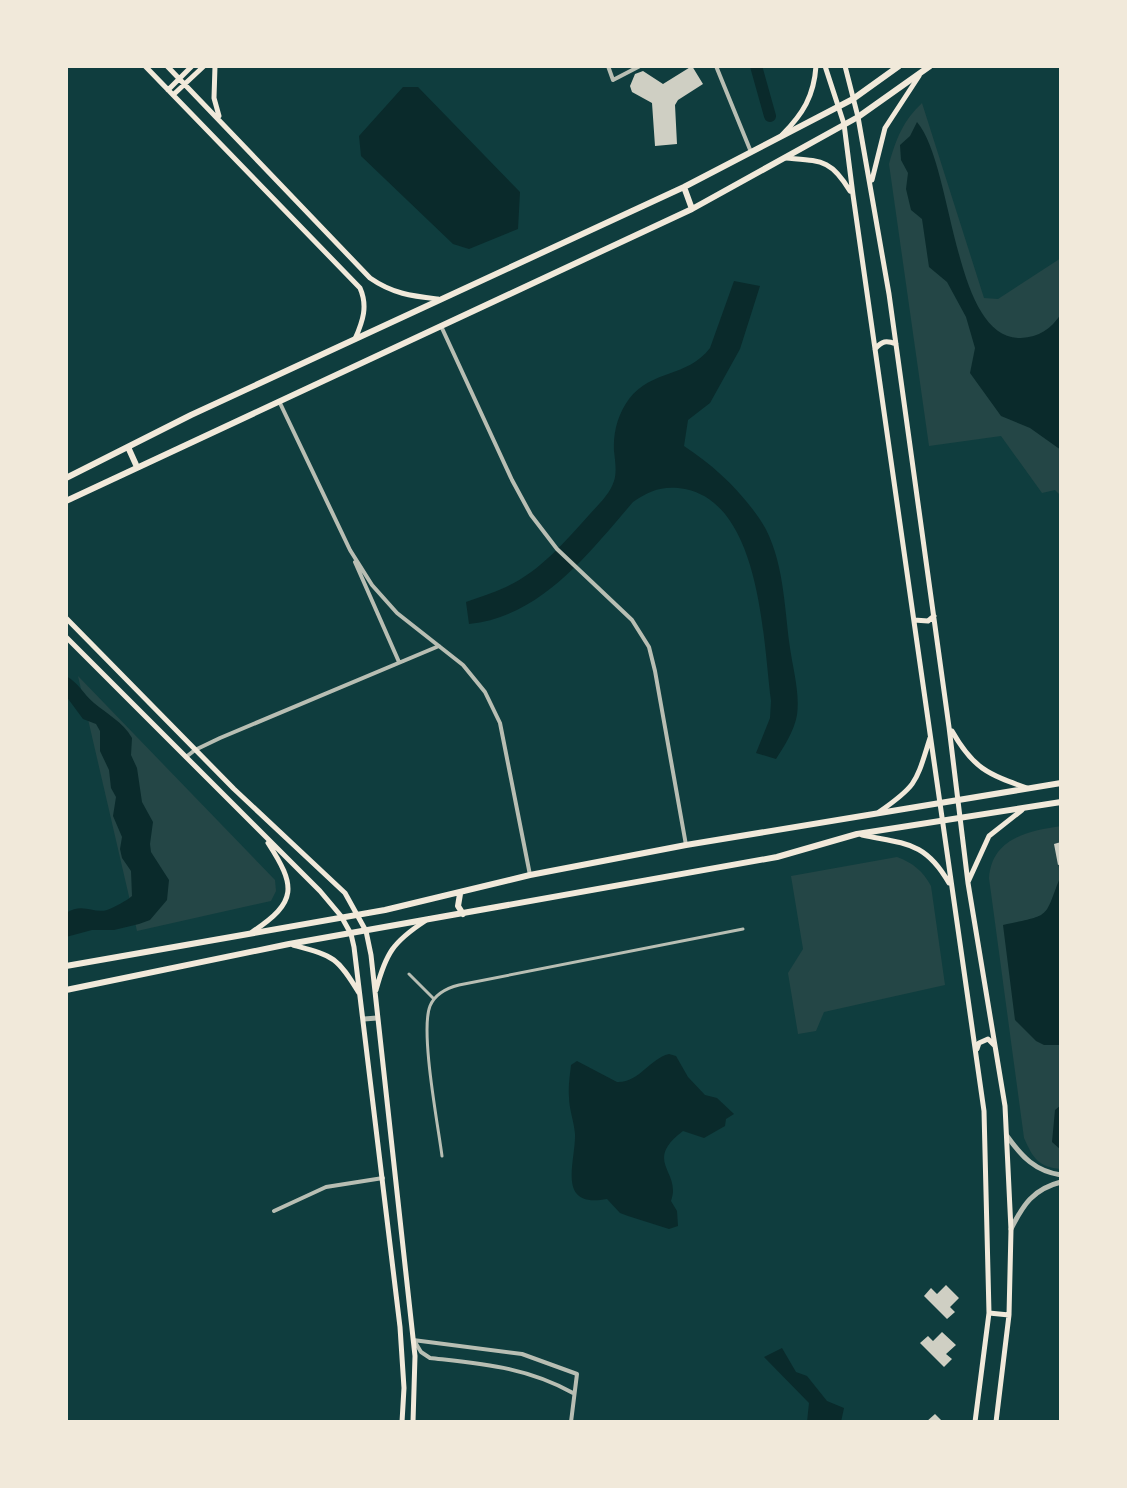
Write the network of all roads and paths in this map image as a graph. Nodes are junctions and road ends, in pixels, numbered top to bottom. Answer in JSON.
{"nodes":[{"id":1,"x":145,"y":66,"type":"edge"},
{"id":2,"x":167,"y":66,"type":"edge"},
{"id":3,"x":192,"y":66,"type":"edge"},
{"id":4,"x":204,"y":66,"type":"edge"},
{"id":5,"x":215,"y":66,"type":"edge"},
{"id":6,"x":608,"y":66,"type":"edge"},
{"id":7,"x":640,"y":66,"type":"edge"},
{"id":8,"x":716,"y":66,"type":"edge"},
{"id":9,"x":816,"y":66,"type":"edge"},
{"id":10,"x":825,"y":66,"type":"edge"},
{"id":11,"x":845,"y":66,"type":"edge"},
{"id":12,"x":899,"y":66,"type":"edge"},
{"id":13,"x":930,"y":66,"type":"edge"},
{"id":14,"x":919,"y":76,"type":"junction"},
{"id":15,"x":182,"y":82,"type":"junction"},
{"id":16,"x":171,"y":93,"type":"junction"},
{"id":17,"x":853,"y":99,"type":"junction"},
{"id":18,"x":839,"y":107,"type":"junction"},
{"id":19,"x":858,"y":117,"type":"junction"},
{"id":20,"x":221,"y":121,"type":"junction"},
{"id":21,"x":844,"y":124,"type":"junction"},
{"id":22,"x":777,"y":140,"type":"junction"},
{"id":23,"x":751,"y":152,"type":"junction"},
{"id":24,"x":785,"y":158,"type":"junction"},
{"id":25,"x":871,"y":185,"type":"junction"},
{"id":26,"x":684,"y":187,"type":"junction"},
{"id":27,"x":853,"y":195,"type":"junction"},
{"id":28,"x":692,"y":209,"type":"junction"},
{"id":29,"x":441,"y":299,"type":"junction"},
{"id":30,"x":441,"y":325,"type":"junction"},
{"id":31,"x":354,"y":342,"type":"junction"},
{"id":32,"x":897,"y":345,"type":"junction"},
{"id":33,"x":875,"y":349,"type":"junction"},
{"id":34,"x":279,"y":401,"type":"junction"},
{"id":35,"x":128,"y":447,"type":"junction"},
{"id":36,"x":137,"y":467,"type":"junction"},
{"id":37,"x":66,"y":478,"type":"edge"},
{"id":38,"x":66,"y":501,"type":"edge"},
{"id":39,"x":350,"y":550,"type":"junction"},
{"id":40,"x":934,"y":616,"type":"junction"},
{"id":41,"x":66,"y":618,"type":"edge"},
{"id":42,"x":914,"y":620,"type":"junction"},
{"id":43,"x":66,"y":637,"type":"edge"},
{"id":44,"x":439,"y":646,"type":"junction"},
{"id":45,"x":399,"y":662,"type":"junction"},
{"id":46,"x":949,"y":727,"type":"junction"},
{"id":47,"x":932,"y":733,"type":"junction"},
{"id":48,"x":195,"y":750,"type":"junction"},
{"id":49,"x":186,"y":757,"type":"junction"},
{"id":50,"x":1059,"y":784,"type":"edge"},
{"id":51,"x":1029,"y":789,"type":"junction"},
{"id":52,"x":958,"y":800,"type":"junction"},
{"id":53,"x":1061,"y":802,"type":"edge"},
{"id":54,"x":942,"y":803,"type":"junction"},
{"id":55,"x":1022,"y":810,"type":"junction"},
{"id":56,"x":879,"y":812,"type":"junction"},
{"id":57,"x":960,"y":818,"type":"junction"},
{"id":58,"x":943,"y":820,"type":"junction"},
{"id":59,"x":261,"y":833,"type":"junction"},
{"id":60,"x":857,"y":834,"type":"junction"},
{"id":61,"x":686,"y":845,"type":"junction"},
{"id":62,"x":530,"y":875,"type":"junction"},
{"id":63,"x":968,"y":883,"type":"junction"},
{"id":64,"x":951,"y":888,"type":"junction"},
{"id":65,"x":460,"y":894,"type":"junction"},
{"id":66,"x":359,"y":914,"type":"junction"},
{"id":67,"x":463,"y":914,"type":"junction"},
{"id":68,"x":341,"y":916,"type":"junction"},
{"id":69,"x":425,"y":921,"type":"junction"},
{"id":70,"x":743,"y":929,"type":"dead end"},
{"id":71,"x":366,"y":931,"type":"junction"},
{"id":72,"x":252,"y":932,"type":"junction"},
{"id":73,"x":351,"y":934,"type":"junction"},
{"id":74,"x":289,"y":944,"type":"junction"},
{"id":75,"x":66,"y":966,"type":"edge"},
{"id":76,"x":409,"y":974,"type":"dead end"},
{"id":77,"x":66,"y":990,"type":"edge"},
{"id":78,"x":375,"y":995,"type":"junction"},
{"id":79,"x":362,"y":997,"type":"junction"},
{"id":80,"x":434,"y":999,"type":"junction"},
{"id":81,"x":377,"y":1018,"type":"junction"},
{"id":82,"x":364,"y":1019,"type":"junction"},
{"id":83,"x":997,"y":1051,"type":"junction"},
{"id":84,"x":976,"y":1054,"type":"junction"},
{"id":85,"x":1007,"y":1136,"type":"junction"},
{"id":86,"x":442,"y":1156,"type":"dead end"},
{"id":87,"x":1061,"y":1175,"type":"edge"},
{"id":88,"x":383,"y":1178,"type":"junction"},
{"id":89,"x":1061,"y":1182,"type":"edge"},
{"id":90,"x":274,"y":1211,"type":"dead end"},
{"id":91,"x":1011,"y":1230,"type":"junction"},
{"id":92,"x":989,"y":1313,"type":"junction"},
{"id":93,"x":1009,"y":1315,"type":"junction"},
{"id":94,"x":413,"y":1340,"type":"junction"},
{"id":95,"x":574,"y":1393,"type":"junction"},
{"id":96,"x":402,"y":1422,"type":"edge"},
{"id":97,"x":413,"y":1422,"type":"edge"},
{"id":98,"x":571,"y":1422,"type":"edge"},
{"id":99,"x":975,"y":1422,"type":"edge"},
{"id":100,"x":996,"y":1422,"type":"edge"}],
"edges":[{"from":1,"to":16,"type":"main road"},
{"from":2,"to":15,"type":"main road"},
{"from":3,"to":15,"type":"main road"},
{"from":4,"to":15,"type":"main road"},
{"from":5,"to":20,"type":"main road"},
{"from":6,"to":7,"type":"street"},
{"from":8,"to":23,"type":"street"},
{"from":9,"to":22,"type":"main road"},
{"from":10,"to":18,"type":"main road"},
{"from":11,"to":17,"type":"main road"},
{"from":12,"to":17,"type":"main road"},
{"from":13,"to":14,"type":"main road"},
{"from":14,"to":19,"type":"main road"},
{"from":14,"to":25,"type":"main road"},
{"from":15,"to":16,"type":"main road"},
{"from":15,"to":20,"type":"main road"},
{"from":16,"to":31,"type":"main road"},
{"from":17,"to":18,"type":"main road"},
{"from":17,"to":19,"type":"main road"},
{"from":18,"to":21,"type":"main road"},
{"from":18,"to":22,"type":"main road"},
{"from":19,"to":21,"type":"main road"},
{"from":19,"to":25,"type":"main road"},
{"from":20,"to":29,"type":"main road"},
{"from":21,"to":24,"type":"main road"},
{"from":21,"to":27,"type":"main road"},
{"from":22,"to":23,"type":"main road"},
{"from":23,"to":26,"type":"main road"},
{"from":24,"to":27,"type":"main road"},
{"from":24,"to":28,"type":"main road"},
{"from":25,"to":32,"type":"main road"},
{"from":26,"to":28,"type":"main road"},
{"from":26,"to":29,"type":"main road"},
{"from":27,"to":33,"type":"main road"},
{"from":28,"to":30,"type":"main road"},
{"from":29,"to":31,"type":"main road"},
{"from":30,"to":34,"type":"main road"},
{"from":30,"to":61,"type":"street"},
{"from":31,"to":35,"type":"main road"},
{"from":32,"to":33,"type":"main road"},
{"from":32,"to":40,"type":"main road"},
{"from":33,"to":42,"type":"main road"},
{"from":34,"to":36,"type":"main road"},
{"from":34,"to":39,"type":"street"},
{"from":35,"to":36,"type":"main road"},
{"from":35,"to":37,"type":"main road"},
{"from":36,"to":38,"type":"main road"},
{"from":39,"to":44,"type":"street"},
{"from":39,"to":45,"type":"street"},
{"from":40,"to":42,"type":"main road"},
{"from":40,"to":46,"type":"main road"},
{"from":41,"to":48,"type":"main road"},
{"from":42,"to":47,"type":"main road"},
{"from":43,"to":49,"type":"main road"},
{"from":44,"to":45,"type":"street"},
{"from":44,"to":62,"type":"street"},
{"from":45,"to":48,"type":"street"},
{"from":46,"to":51,"type":"main road"},
{"from":46,"to":52,"type":"main road"},
{"from":47,"to":54,"type":"main road"},
{"from":47,"to":56,"type":"main road"},
{"from":48,"to":49,"type":"street"},
{"from":48,"to":66,"type":"main road"},
{"from":49,"to":59,"type":"main road"},
{"from":50,"to":51,"type":"main road"},
{"from":50,"to":53,"type":"main road"},
{"from":51,"to":52,"type":"main road"},
{"from":52,"to":54,"type":"main road"},
{"from":52,"to":57,"type":"main road"},
{"from":53,"to":55,"type":"main road"},
{"from":54,"to":56,"type":"main road"},
{"from":54,"to":58,"type":"main road"},
{"from":55,"to":57,"type":"main road"},
{"from":55,"to":63,"type":"main road"},
{"from":56,"to":61,"type":"main road"},
{"from":57,"to":58,"type":"main road"},
{"from":57,"to":63,"type":"main road"},
{"from":58,"to":60,"type":"main road"},
{"from":58,"to":64,"type":"main road"},
{"from":59,"to":68,"type":"main road"},
{"from":59,"to":72,"type":"main road"},
{"from":60,"to":64,"type":"main road"},
{"from":60,"to":67,"type":"main road"},
{"from":61,"to":62,"type":"main road"},
{"from":62,"to":65,"type":"main road"},
{"from":63,"to":83,"type":"main road"},
{"from":64,"to":84,"type":"main road"},
{"from":65,"to":66,"type":"main road"},
{"from":65,"to":67,"type":"main road"},
{"from":66,"to":68,"type":"main road"},
{"from":66,"to":71,"type":"main road"},
{"from":67,"to":69,"type":"main road"},
{"from":68,"to":72,"type":"main road"},
{"from":68,"to":73,"type":"main road"},
{"from":69,"to":71,"type":"main road"},
{"from":69,"to":78,"type":"main road"},
{"from":70,"to":80,"type":"street"},
{"from":71,"to":73,"type":"main road"},
{"from":71,"to":78,"type":"main road"},
{"from":72,"to":75,"type":"main road"},
{"from":73,"to":74,"type":"main road"},
{"from":73,"to":79,"type":"main road"},
{"from":74,"to":77,"type":"main road"},
{"from":74,"to":79,"type":"main road"},
{"from":76,"to":80,"type":"street"},
{"from":78,"to":81,"type":"main road"},
{"from":79,"to":82,"type":"main road"},
{"from":80,"to":86,"type":"street"},
{"from":81,"to":82,"type":"street"},
{"from":81,"to":94,"type":"main road"},
{"from":82,"to":88,"type":"main road"},
{"from":83,"to":84,"type":"main road"},
{"from":83,"to":85,"type":"main road"},
{"from":84,"to":92,"type":"main road"},
{"from":85,"to":87,"type":"street"},
{"from":85,"to":91,"type":"main road"},
{"from":88,"to":90,"type":"street"},
{"from":88,"to":96,"type":"main road"},
{"from":89,"to":91,"type":"street"},
{"from":91,"to":93,"type":"main road"},
{"from":92,"to":93,"type":"main road"},
{"from":92,"to":99,"type":"main road"},
{"from":93,"to":100,"type":"main road"},
{"from":94,"to":95,"type":"street"},
{"from":94,"to":95,"type":"street"},
{"from":94,"to":97,"type":"main road"},
{"from":95,"to":98,"type":"street"}]}
